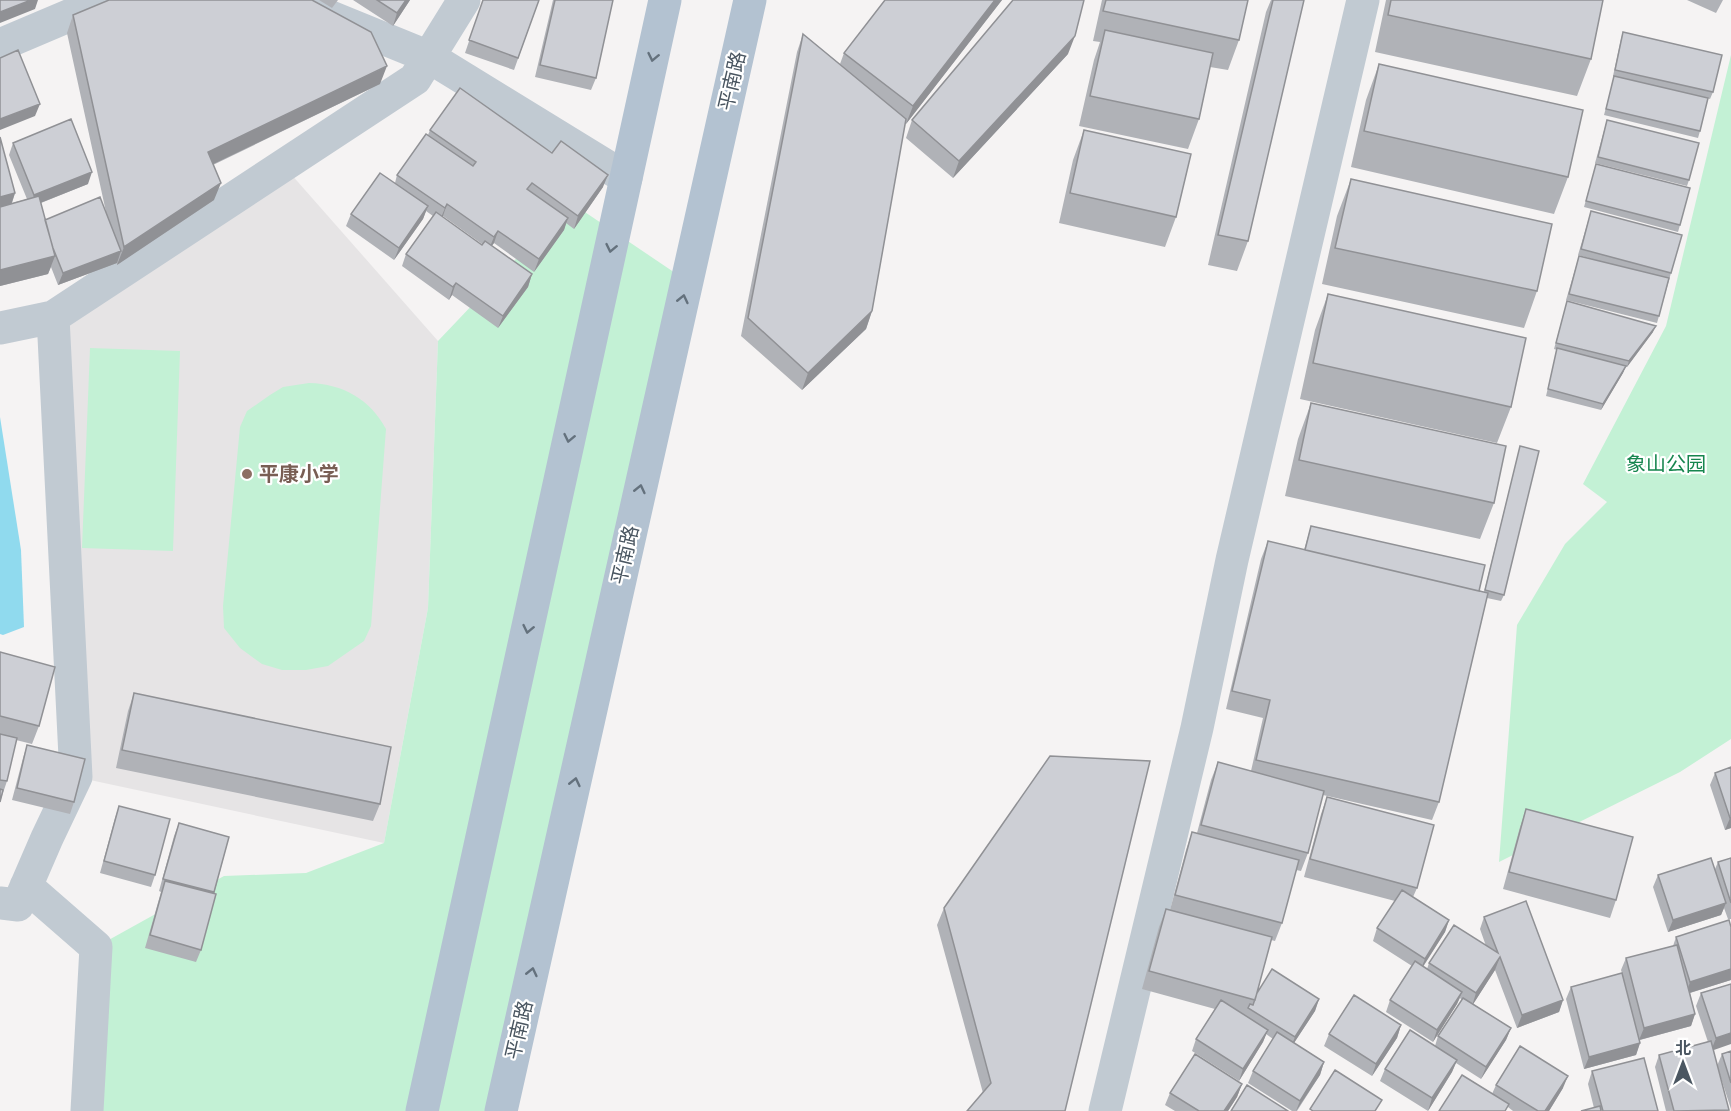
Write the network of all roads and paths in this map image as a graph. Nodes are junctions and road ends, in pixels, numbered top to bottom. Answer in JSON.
{"nodes":[{"id":1,"x":106,"y":0,"type":"edge"},
{"id":2,"x":290,"y":0,"type":"edge"},
{"id":3,"x":464,"y":0,"type":"edge"},
{"id":4,"x":665,"y":0,"type":"edge"},
{"id":5,"x":750,"y":0,"type":"edge"},
{"id":6,"x":1363,"y":0,"type":"edge"},
{"id":7,"x":0,"y":45,"type":"edge"},
{"id":8,"x":429,"y":57,"type":"junction"},
{"id":9,"x":626,"y":178,"type":"junction"},
{"id":10,"x":53,"y":317,"type":"junction"},
{"id":11,"x":0,"y":328,"type":"edge"},
{"id":12,"x":13,"y":894,"type":"edge"},
{"id":13,"x":87,"y":1111,"type":"edge"},
{"id":14,"x":422,"y":1111,"type":"edge"},
{"id":15,"x":501,"y":1111,"type":"edge"},
{"id":16,"x":1105,"y":1111,"type":"edge"}],
"edges":[{"from":1,"to":7,"type":"street"},
{"from":2,"to":8,"type":"street"},
{"from":3,"to":8,"type":"street"},
{"from":4,"to":9,"type":"main road","one_way":true},
{"from":15,"to":5,"type":"main road","name":"平南路","one_way":true},
{"from":6,"to":16,"type":"street"},
{"from":8,"to":9,"type":"street"},
{"from":8,"to":10,"type":"street"},
{"from":9,"to":14,"type":"main road","one_way":true},
{"from":10,"to":11,"type":"street"},
{"from":10,"to":12,"type":"street"},
{"from":12,"to":13,"type":"street"}]}
